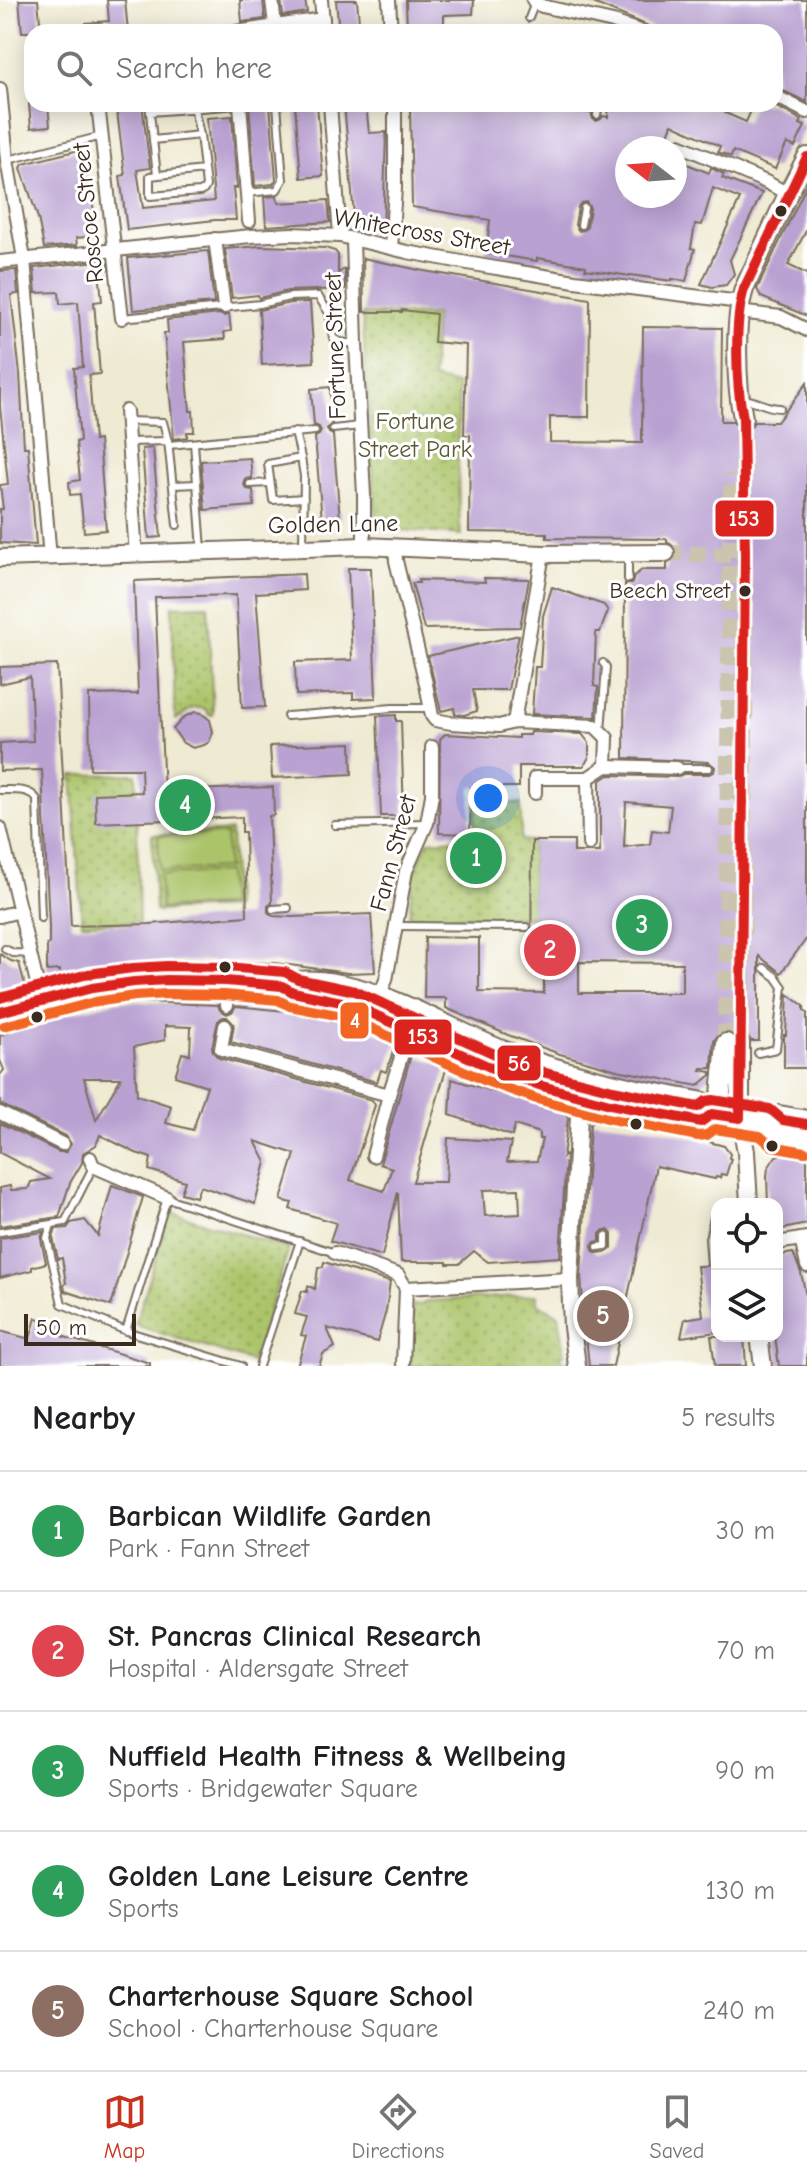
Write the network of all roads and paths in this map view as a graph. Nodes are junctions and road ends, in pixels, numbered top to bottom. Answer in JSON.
{"nodes":[{"id":1,"x":272,"y":0,"type":"edge"},
{"id":2,"x":321,"y":0,"type":"edge"},
{"id":3,"x":389,"y":0,"type":"edge"},
{"id":4,"x":534,"y":2,"type":"edge"},
{"id":5,"x":529,"y":18,"type":"dead end"},
{"id":6,"x":275,"y":24,"type":"edge"},
{"id":7,"x":324,"y":24,"type":"edge"},
{"id":8,"x":390,"y":24,"type":"edge"},
{"id":9,"x":603,"y":24,"type":"edge"},
{"id":10,"x":0,"y":89,"type":"edge"},
{"id":11,"x":783,"y":100,"type":"edge"},
{"id":12,"x":99,"y":112,"type":"edge"},
{"id":13,"x":150,"y":112,"type":"edge"},
{"id":14,"x":194,"y":112,"type":"edge"},
{"id":15,"x":241,"y":112,"type":"edge"},
{"id":16,"x":278,"y":112,"type":"edge"},
{"id":17,"x":331,"y":112,"type":"edge"},
{"id":18,"x":395,"y":112,"type":"edge"},
{"id":19,"x":598,"y":112,"type":"edge"},
{"id":20,"x":807,"y":112,"type":"edge"},
{"id":21,"x":597,"y":115,"type":"dead end"},
{"id":22,"x":2,"y":126,"type":"edge"},
{"id":23,"x":200,"y":135,"type":"junction"},
{"id":24,"x":102,"y":136,"type":"junction"},
{"id":25,"x":153,"y":140,"type":"junction"},
{"id":26,"x":687,"y":148,"type":"edge"},
{"id":27,"x":807,"y":157,"type":"edge"},
{"id":28,"x":7,"y":160,"type":"junction"},
{"id":29,"x":204,"y":170,"type":"junction"},
{"id":30,"x":157,"y":175,"type":"junction"},
{"id":31,"x":247,"y":193,"type":"junction"},
{"id":32,"x":788,"y":194,"type":"junction"},
{"id":33,"x":584,"y":208,"type":"dead end"},
{"id":34,"x":249,"y":221,"type":"dead end"},
{"id":35,"x":581,"y":225,"type":"dead end"},
{"id":36,"x":346,"y":238,"type":"junction"},
{"id":37,"x":215,"y":239,"type":"junction"},
{"id":38,"x":115,"y":248,"type":"junction"},
{"id":39,"x":391,"y":248,"type":"junction"},
{"id":40,"x":24,"y":259,"type":"junction"},
{"id":41,"x":0,"y":262,"type":"edge"},
{"id":42,"x":224,"y":307,"type":"junction"},
{"id":43,"x":739,"y":307,"type":"junction"},
{"id":44,"x":122,"y":318,"type":"joint"},
{"id":45,"x":807,"y":330,"type":"edge"},
{"id":46,"x":356,"y":344,"type":"junction"},
{"id":47,"x":767,"y":408,"type":"junction"},
{"id":48,"x":780,"y":408,"type":"dead end"},
{"id":49,"x":739,"y":409,"type":"joint"},
{"id":50,"x":126,"y":416,"type":"joint"},
{"id":51,"x":770,"y":419,"type":"dead end"},
{"id":52,"x":360,"y":426,"type":"junction"},
{"id":53,"x":333,"y":429,"type":"dead end"},
{"id":54,"x":315,"y":431,"type":"dead end"},
{"id":55,"x":295,"y":432,"type":"junction"},
{"id":56,"x":128,"y":442,"type":"junction"},
{"id":57,"x":168,"y":443,"type":"junction"},
{"id":58,"x":194,"y":443,"type":"junction"},
{"id":59,"x":301,"y":458,"type":"junction"},
{"id":60,"x":270,"y":483,"type":"junction"},
{"id":61,"x":197,"y":484,"type":"junction"},
{"id":62,"x":250,"y":484,"type":"dead end"},
{"id":63,"x":173,"y":485,"type":"junction"},
{"id":64,"x":304,"y":498,"type":"junction"},
{"id":65,"x":177,"y":525,"type":"dead end"},
{"id":66,"x":364,"y":546,"type":"junction"},
{"id":67,"x":303,"y":547,"type":"junction"},
{"id":68,"x":395,"y":547,"type":"junction"},
{"id":69,"x":553,"y":549,"type":"junction"},
{"id":70,"x":202,"y":550,"type":"junction"},
{"id":71,"x":666,"y":553,"type":"tunnel mouth"},
{"id":72,"x":628,"y":554,"type":"junction"},
{"id":73,"x":136,"y":555,"type":"junction"},
{"id":74,"x":0,"y":558,"type":"edge"},
{"id":75,"x":50,"y":558,"type":"junction"},
{"id":76,"x":628,"y":579,"type":"dead end"},
{"id":77,"x":603,"y":663,"type":"dead end"},
{"id":78,"x":432,"y":714,"type":"junction"},
{"id":79,"x":287,"y":716,"type":"dead end"},
{"id":80,"x":514,"y":722,"type":"junction"},
{"id":81,"x":601,"y":731,"type":"junction"},
{"id":82,"x":432,"y":747,"type":"dead end"},
{"id":83,"x":606,"y":766,"type":"junction"},
{"id":84,"x":677,"y":768,"type":"joint"},
{"id":85,"x":709,"y":768,"type":"dead end"},
{"id":86,"x":588,"y":778,"type":"junction"},
{"id":87,"x":0,"y":790,"type":"edge"},
{"id":88,"x":535,"y":793,"type":"dead end"},
{"id":89,"x":427,"y":823,"type":"junction"},
{"id":90,"x":335,"y":825,"type":"dead end"},
{"id":91,"x":0,"y":828,"type":"edge"},
{"id":92,"x":589,"y":844,"type":"dead end"},
{"id":93,"x":3,"y":856,"type":"edge"},
{"id":94,"x":288,"y":908,"type":"dead end"},
{"id":95,"x":273,"y":909,"type":"dead end"},
{"id":96,"x":20,"y":911,"type":"junction"},
{"id":97,"x":0,"y":916,"type":"edge"},
{"id":98,"x":41,"y":918,"type":"dead end"},
{"id":99,"x":396,"y":926,"type":"junction"},
{"id":100,"x":527,"y":927,"type":"dead end"},
{"id":101,"x":5,"y":949,"type":"dead end"},
{"id":102,"x":30,"y":954,"type":"junction"},
{"id":103,"x":764,"y":968,"type":"dead end"},
{"id":104,"x":226,"y":981,"type":"junction"},
{"id":105,"x":41,"y":1000,"type":"junction"},
{"id":106,"x":227,"y":1005,"type":"dead end"},
{"id":107,"x":376,"y":1005,"type":"junction"},
{"id":108,"x":0,"y":1012,"type":"edge"},
{"id":109,"x":225,"y":1026,"type":"dead end"},
{"id":110,"x":409,"y":1032,"type":"junction"},
{"id":111,"x":758,"y":1053,"type":"dead end"},
{"id":112,"x":389,"y":1095,"type":"junction"},
{"id":113,"x":580,"y":1097,"type":"junction"},
{"id":114,"x":0,"y":1113,"type":"edge"},
{"id":115,"x":715,"y":1114,"type":"junction"},
{"id":116,"x":740,"y":1118,"type":"junction"},
{"id":117,"x":807,"y":1121,"type":"edge"},
{"id":118,"x":766,"y":1123,"type":"junction"},
{"id":119,"x":807,"y":1138,"type":"edge"},
{"id":120,"x":62,"y":1144,"type":"dead end"},
{"id":121,"x":373,"y":1156,"type":"dead end"},
{"id":122,"x":92,"y":1162,"type":"joint"},
{"id":123,"x":167,"y":1198,"type":"junction"},
{"id":124,"x":749,"y":1198,"type":"edge"},
{"id":125,"x":51,"y":1225,"type":"junction"},
{"id":126,"x":0,"y":1232,"type":"edge"},
{"id":127,"x":606,"y":1236,"type":"dead end"},
{"id":128,"x":804,"y":1238,"type":"edge"},
{"id":129,"x":300,"y":1241,"type":"junction"},
{"id":130,"x":783,"y":1242,"type":"edge"},
{"id":131,"x":598,"y":1247,"type":"dead end"},
{"id":132,"x":335,"y":1253,"type":"joint"},
{"id":133,"x":807,"y":1266,"type":"edge"},
{"id":134,"x":570,"y":1279,"type":"junction"},
{"id":135,"x":406,"y":1288,"type":"junction"},
{"id":136,"x":126,"y":1331,"type":"junction"},
{"id":137,"x":760,"y":1342,"type":"edge"},
{"id":138,"x":403,"y":1364,"type":"dead end"},
{"id":139,"x":241,"y":1366,"type":"edge"},
{"id":140,"x":259,"y":1366,"type":"edge"},
{"id":141,"x":577,"y":1366,"type":"edge"},
{"id":142,"x":763,"y":1366,"type":"edge"}],
"edges":[{"from":1,"to":6,"type":"street"},
{"from":2,"to":7,"type":"street"},
{"from":3,"to":8,"type":"street"},
{"from":4,"to":5,"type":"lane"},
{"from":4,"to":9,"type":"street"},
{"from":10,"to":22,"type":"street"},
{"from":11,"to":20,"type":"street"},
{"from":12,"to":24,"type":"street","name":"Roscoe Street"},
{"from":13,"to":25,"type":"lane"},
{"from":14,"to":23,"type":"lane"},
{"from":15,"to":31,"type":"street"},
{"from":16,"to":31,"type":"lane"},
{"from":17,"to":36,"type":"street","name":"Fortune Street"},
{"from":18,"to":39,"type":"street"},
{"from":19,"to":21,"type":"lane"},
{"from":22,"to":28,"type":"street"},
{"from":23,"to":25,"type":"lane"},
{"from":23,"to":29,"type":"lane"},
{"from":24,"to":28,"type":"lane"},
{"from":24,"to":38,"type":"street","name":"Roscoe Street"},
{"from":25,"to":30,"type":"lane"},
{"from":26,"to":32,"type":"street"},
{"from":27,"to":32,"type":"main road"},
{"from":28,"to":40,"type":"street"},
{"from":29,"to":30,"type":"lane"},
{"from":29,"to":30,"type":"lane"},
{"from":31,"to":34,"type":"street"},
{"from":32,"to":43,"type":"main road"},
{"from":33,"to":35,"type":"lane"},
{"from":36,"to":37,"type":"street","name":"Whitecross Street"},
{"from":36,"to":39,"type":"street","name":"Whitecross Street"},
{"from":36,"to":46,"type":"street","name":"Fortune Street"},
{"from":37,"to":38,"type":"street","name":"Whitecross Street"},
{"from":37,"to":42,"type":"street"},
{"from":38,"to":40,"type":"street","name":"Whitecross Street"},
{"from":38,"to":44,"type":"street","name":"Roscoe Street"},
{"from":39,"to":43,"type":"street","name":"Whitecross Street"},
{"from":40,"to":41,"type":"street","name":"Whitecross Street"},
{"from":40,"to":75,"type":"street"},
{"from":42,"to":44,"type":"lane"},
{"from":42,"to":46,"type":"lane"},
{"from":43,"to":45,"type":"street","name":"Whitecross Street"},
{"from":43,"to":49,"type":"main road"},
{"from":46,"to":52,"type":"street","name":"Fortune Street"},
{"from":47,"to":48,"type":"lane"},
{"from":47,"to":49,"type":"lane"},
{"from":47,"to":51,"type":"lane"},
{"from":50,"to":56,"type":"street"},
{"from":50,"to":57,"type":"lane"},
{"from":52,"to":53,"type":"lane"},
{"from":52,"to":66,"type":"street","name":"Fortune Street"},
{"from":54,"to":55,"type":"lane"},
{"from":55,"to":58,"type":"lane"},
{"from":55,"to":59,"type":"lane"},
{"from":56,"to":57,"type":"lane"},
{"from":56,"to":73,"type":"street"},
{"from":57,"to":58,"type":"lane"},
{"from":57,"to":63,"type":"lane"},
{"from":58,"to":61,"type":"lane"},
{"from":59,"to":60,"type":"lane"},
{"from":59,"to":64,"type":"lane"},
{"from":60,"to":62,"type":"lane"},
{"from":60,"to":64,"type":"lane"},
{"from":61,"to":63,"type":"lane"},
{"from":61,"to":70,"type":"lane"},
{"from":63,"to":65,"type":"lane"},
{"from":64,"to":67,"type":"lane"},
{"from":66,"to":67,"type":"street","name":"Golden Lane"},
{"from":66,"to":68,"type":"street","name":"Golden Lane"},
{"from":67,"to":70,"type":"street","name":"Golden Lane"},
{"from":68,"to":69,"type":"street","name":"Golden Lane"},
{"from":68,"to":78,"type":"street"},
{"from":69,"to":72,"type":"street","name":"Golden Lane"},
{"from":69,"to":80,"type":"street"},
{"from":70,"to":73,"type":"street","name":"Golden Lane"},
{"from":71,"to":72,"type":"street","name":"Golden Lane"},
{"from":72,"to":76,"type":"lane"},
{"from":73,"to":75,"type":"street","name":"Golden Lane"},
{"from":74,"to":75,"type":"street","name":"Golden Lane"},
{"from":77,"to":81,"type":"lane"},
{"from":78,"to":79,"type":"lane"},
{"from":78,"to":80,"type":"street"},
{"from":80,"to":81,"type":"street"},
{"from":81,"to":83,"type":"street"},
{"from":82,"to":89,"type":"street","name":"Fann Street"},
{"from":83,"to":84,"type":"street"},
{"from":83,"to":86,"type":"street"},
{"from":84,"to":85,"type":"lane"},
{"from":86,"to":88,"type":"street"},
{"from":86,"to":92,"type":"street"},
{"from":87,"to":98,"type":"lane"},
{"from":89,"to":90,"type":"lane"},
{"from":89,"to":99,"type":"street","name":"Fann Street"},
{"from":91,"to":93,"type":"street"},
{"from":93,"to":96,"type":"street"},
{"from":94,"to":95,"type":"lane"},
{"from":96,"to":97,"type":"street"},
{"from":96,"to":102,"type":"street"},
{"from":99,"to":100,"type":"lane"},
{"from":99,"to":107,"type":"street","name":"Fann Street"},
{"from":101,"to":102,"type":"lane"},
{"from":102,"to":105,"type":"street"},
{"from":103,"to":111,"type":"lane"},
{"from":104,"to":105,"type":"main road"},
{"from":104,"to":106,"type":"street"},
{"from":104,"to":107,"type":"main road"},
{"from":105,"to":108,"type":"main road"},
{"from":107,"to":110,"type":"main road"},
{"from":107,"to":115,"type":"main road"},
{"from":109,"to":112,"type":"street"},
{"from":110,"to":112,"type":"street"},
{"from":110,"to":113,"type":"main road"},
{"from":112,"to":121,"type":"street"},
{"from":113,"to":115,"type":"main road"},
{"from":113,"to":134,"type":"street"},
{"from":114,"to":120,"type":"street"},
{"from":115,"to":116,"type":"main road"},
{"from":115,"to":116,"type":"main road"},
{"from":116,"to":118,"type":"main road"},
{"from":116,"to":124,"type":"street"},
{"from":117,"to":118,"type":"main road"},
{"from":118,"to":119,"type":"main road"},
{"from":122,"to":123,"type":"street"},
{"from":122,"to":125,"type":"lane"},
{"from":123,"to":129,"type":"lane"},
{"from":123,"to":136,"type":"lane"},
{"from":125,"to":126,"type":"lane"},
{"from":125,"to":136,"type":"lane"},
{"from":127,"to":131,"type":"lane"},
{"from":128,"to":130,"type":"street"},
{"from":128,"to":133,"type":"street"},
{"from":129,"to":132,"type":"lane"},
{"from":129,"to":140,"type":"lane"},
{"from":132,"to":135,"type":"street"},
{"from":134,"to":135,"type":"street"},
{"from":134,"to":141,"type":"street"},
{"from":135,"to":138,"type":"street"},
{"from":136,"to":139,"type":"lane"},
{"from":137,"to":142,"type":"street"}]}
